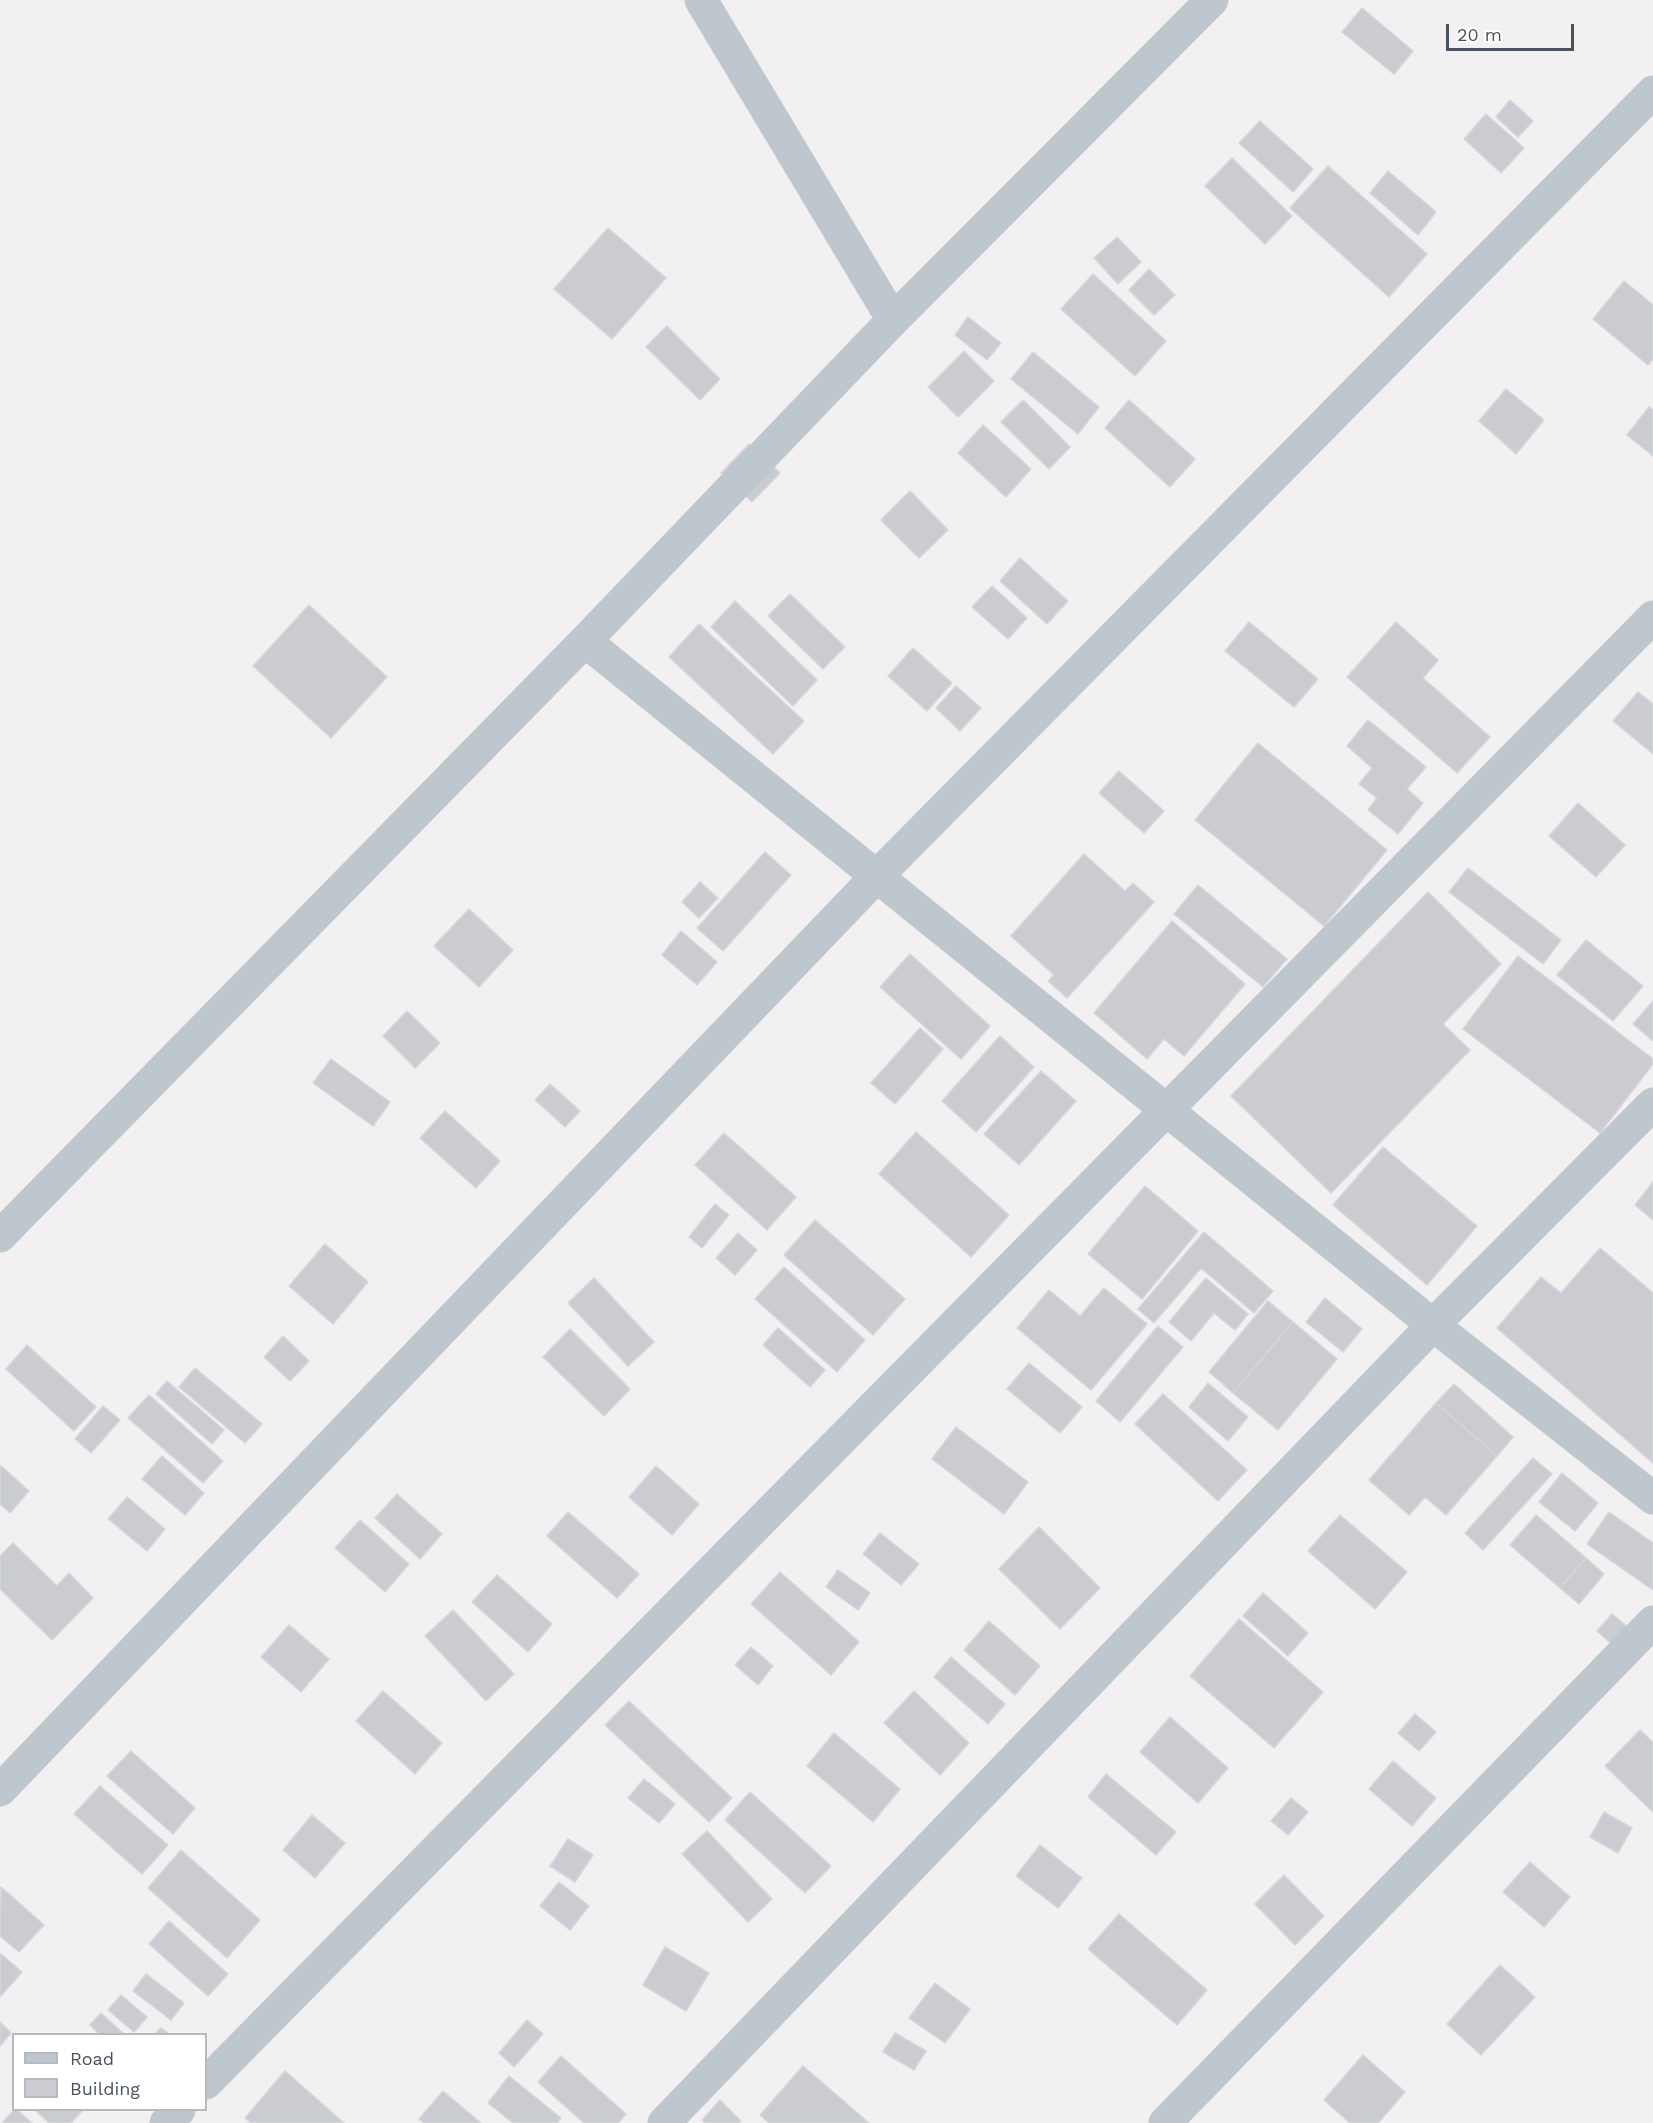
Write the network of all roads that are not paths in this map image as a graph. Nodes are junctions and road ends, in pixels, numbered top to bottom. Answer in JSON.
{"nodes":[{"id":1,"x":701,"y":0,"type":"edge"},
{"id":2,"x":1212,"y":0,"type":"edge"},
{"id":3,"x":1653,"y":92,"type":"edge"},
{"id":4,"x":893,"y":320,"type":"junction"},
{"id":5,"x":1653,"y":617,"type":"edge"},
{"id":6,"x":585,"y":641,"type":"junction"},
{"id":7,"x":877,"y":876,"type":"junction"},
{"id":8,"x":1653,"y":1104,"type":"edge"},
{"id":9,"x":1166,"y":1109,"type":"junction"},
{"id":10,"x":0,"y":1236,"type":"edge"},
{"id":11,"x":1433,"y":1325,"type":"junction"},
{"id":12,"x":1653,"y":1498,"type":"edge"},
{"id":13,"x":1653,"y":1622,"type":"edge"},
{"id":14,"x":0,"y":1790,"type":"edge"},
{"id":15,"x":207,"y":2082,"type":"edge"},
{"id":16,"x":177,"y":2111,"type":"edge"},
{"id":17,"x":166,"y":2123,"type":"edge"},
{"id":18,"x":664,"y":2123,"type":"edge"},
{"id":19,"x":1165,"y":2123,"type":"edge"}],
"edges":[{"from":1,"to":4,"type":"street"},
{"from":2,"to":4,"type":"street"},
{"from":3,"to":7,"type":"street"},
{"from":4,"to":6,"type":"street"},
{"from":5,"to":9,"type":"street"},
{"from":6,"to":7,"type":"street"},
{"from":6,"to":10,"type":"street"},
{"from":7,"to":9,"type":"street"},
{"from":7,"to":14,"type":"street"},
{"from":8,"to":11,"type":"street"},
{"from":9,"to":11,"type":"street"},
{"from":9,"to":15,"type":"street"},
{"from":11,"to":12,"type":"street"},
{"from":11,"to":18,"type":"street"},
{"from":13,"to":19,"type":"street"},
{"from":16,"to":17,"type":"street"}]}
